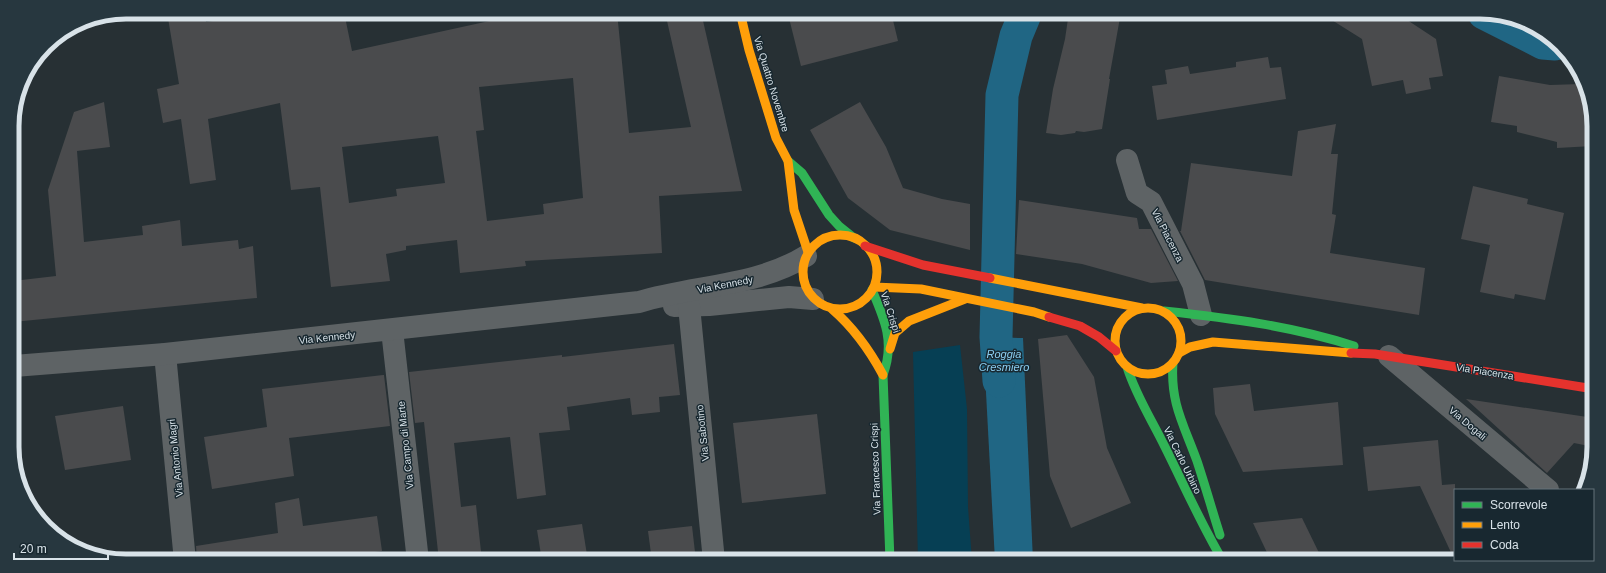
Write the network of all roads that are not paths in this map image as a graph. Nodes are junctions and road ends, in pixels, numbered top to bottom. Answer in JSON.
{"nodes":[{"id":1,"x":742,"y":19,"type":"edge"},
{"id":2,"x":1128,"y":160,"type":"dead end"},
{"id":3,"x":788,"y":161,"type":"junction"},
{"id":4,"x":854,"y":238,"type":"junction"},
{"id":5,"x":865,"y":246,"type":"junction"},
{"id":6,"x":807,"y":254,"type":"junction"},
{"id":7,"x":873,"y":289,"type":"junction"},
{"id":8,"x":813,"y":298,"type":"junction"},
{"id":9,"x":965,"y":298,"type":"junction"},
{"id":10,"x":640,"y":302,"type":"junction"},
{"id":11,"x":689,"y":306,"type":"junction"},
{"id":12,"x":1142,"y":308,"type":"junction"},
{"id":13,"x":832,"y":309,"type":"junction"},
{"id":14,"x":1164,"y":311,"type":"junction"},
{"id":15,"x":1201,"y":315,"type":"junction"},
{"id":16,"x":392,"y":330,"type":"junction"},
{"id":17,"x":890,"y":349,"type":"junction"},
{"id":18,"x":1116,"y":351,"type":"junction"},
{"id":19,"x":1179,"y":353,"type":"junction"},
{"id":20,"x":165,"y":354,"type":"junction"},
{"id":21,"x":1382,"y":355,"type":"junction"},
{"id":22,"x":1173,"y":363,"type":"junction"},
{"id":23,"x":19,"y":366,"type":"edge"},
{"id":24,"x":1127,"y":367,"type":"junction"},
{"id":25,"x":883,"y":375,"type":"junction"},
{"id":26,"x":1587,"y":388,"type":"edge"},
{"id":27,"x":1547,"y":489,"type":"edge"},
{"id":28,"x":184,"y":554,"type":"edge"},
{"id":29,"x":417,"y":554,"type":"edge"},
{"id":30,"x":713,"y":554,"type":"edge"},
{"id":31,"x":890,"y":554,"type":"edge"},
{"id":32,"x":1220,"y":554,"type":"edge"},
{"id":33,"x":1227,"y":554,"type":"edge"}],
"edges":[{"from":1,"to":3,"type":"street","name":"Via Quattro Novembre"},
{"from":2,"to":15,"type":"street","name":"Via Piacenza"},
{"from":3,"to":4,"type":"street","name":"Via Quattro Novembre"},
{"from":3,"to":6,"type":"street","name":"Via Quattro Novembre"},
{"from":4,"to":5,"type":"street"},
{"from":4,"to":6,"type":"street"},
{"from":5,"to":7,"type":"street"},
{"from":5,"to":12,"type":"street"},
{"from":6,"to":8,"type":"street"},
{"from":6,"to":10,"type":"street","name":"Via Kennedy"},
{"from":7,"to":9,"type":"street"},
{"from":7,"to":13,"type":"street"},
{"from":7,"to":17,"type":"street","name":"Via Crispi"},
{"from":8,"to":11,"type":"street","name":"Via Kennedy"},
{"from":8,"to":13,"type":"street"},
{"from":9,"to":17,"type":"street"},
{"from":9,"to":18,"type":"street"},
{"from":10,"to":11,"type":"street","name":"Via Kennedy"},
{"from":10,"to":16,"type":"street","name":"Via Kennedy"},
{"from":11,"to":30,"type":"street","name":"Via Sabotino"},
{"from":12,"to":14,"type":"street"},
{"from":12,"to":18,"type":"street"},
{"from":13,"to":25,"type":"street"},
{"from":14,"to":15,"type":"street","name":"Via Piacenza"},
{"from":14,"to":19,"type":"street"},
{"from":15,"to":21,"type":"street","name":"Via Piacenza"},
{"from":16,"to":20,"type":"street","name":"Via Kennedy"},
{"from":16,"to":29,"type":"street","name":"Via Campo di Marte"},
{"from":17,"to":25,"type":"street","name":"Via Crispi"},
{"from":18,"to":24,"type":"street"},
{"from":19,"to":21,"type":"street","name":"Via Piacenza"},
{"from":19,"to":22,"type":"street"},
{"from":20,"to":23,"type":"street","name":"Via Kennedy"},
{"from":20,"to":28,"type":"street","name":"Via Antonio Magri"},
{"from":21,"to":26,"type":"street","name":"Via Piacenza"},
{"from":21,"to":27,"type":"street","name":"Via Dogali"},
{"from":22,"to":24,"type":"street"},
{"from":22,"to":33,"type":"street","name":"Via Carlo Urbino"},
{"from":24,"to":32,"type":"street","name":"Via Carlo Urbino"},
{"from":25,"to":31,"type":"street","name":"Via Francesco Crispi"}]}
